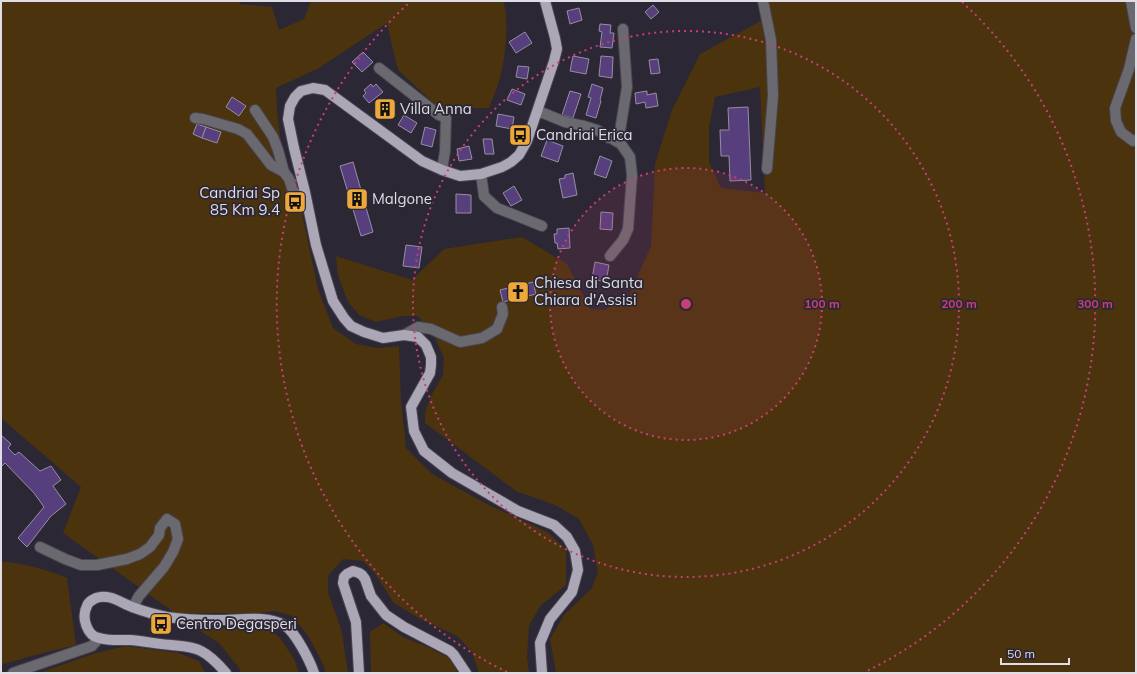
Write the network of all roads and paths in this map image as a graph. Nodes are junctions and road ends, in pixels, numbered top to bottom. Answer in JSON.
{"nodes":[{"id":1,"x":544,"y":1,"type":"edge"},
{"id":2,"x":763,"y":1,"type":"edge"},
{"id":3,"x":1131,"y":1,"type":"edge"},
{"id":4,"x":1136,"y":28,"type":"edge"},
{"id":5,"x":623,"y":29,"type":"dead end"},
{"id":6,"x":1136,"y":39,"type":"edge"},
{"id":7,"x":379,"y":68,"type":"dead end"},
{"id":8,"x":255,"y":110,"type":"dead end"},
{"id":9,"x":537,"y":112,"type":"junction"},
{"id":10,"x":195,"y":118,"type":"dead end"},
{"id":11,"x":609,"y":138,"type":"junction"},
{"id":12,"x":1136,"y":140,"type":"edge"},
{"id":13,"x":767,"y":169,"type":"dead end"},
{"id":14,"x":442,"y":170,"type":"junction"},
{"id":15,"x":284,"y":172,"type":"junction"},
{"id":16,"x":481,"y":174,"type":"junction"},
{"id":17,"x":307,"y":203,"type":"junction"},
{"id":18,"x":542,"y":226,"type":"dead end"},
{"id":19,"x":610,"y":256,"type":"dead end"},
{"id":20,"x":502,"y":308,"type":"dead end"},
{"id":21,"x":404,"y":335,"type":"junction"},
{"id":22,"x":40,"y":547,"type":"dead end"},
{"id":23,"x":133,"y":607,"type":"junction"},
{"id":24,"x":99,"y":638,"type":"junction"},
{"id":25,"x":13,"y":673,"type":"edge"},
{"id":26,"x":226,"y":673,"type":"edge"},
{"id":27,"x":314,"y":673,"type":"edge"},
{"id":28,"x":359,"y":673,"type":"edge"},
{"id":29,"x":466,"y":673,"type":"edge"},
{"id":30,"x":542,"y":673,"type":"edge"}],
"edges":[{"from":1,"to":9,"type":"main road"},
{"from":2,"to":13,"type":"street"},
{"from":3,"to":4,"type":"street"},
{"from":5,"to":11,"type":"street"},
{"from":6,"to":12,"type":"street"},
{"from":7,"to":14,"type":"street"},
{"from":8,"to":15,"type":"street"},
{"from":9,"to":11,"type":"street"},
{"from":9,"to":16,"type":"main road"},
{"from":10,"to":15,"type":"street"},
{"from":11,"to":19,"type":"street"},
{"from":14,"to":16,"type":"main road"},
{"from":14,"to":17,"type":"main road"},
{"from":15,"to":17,"type":"street"},
{"from":16,"to":18,"type":"street"},
{"from":17,"to":21,"type":"main road"},
{"from":20,"to":21,"type":"street"},
{"from":21,"to":30,"type":"main road"},
{"from":22,"to":23,"type":"street"},
{"from":23,"to":24,"type":"main road"},
{"from":23,"to":27,"type":"main road"},
{"from":24,"to":25,"type":"street"},
{"from":24,"to":26,"type":"main road"},
{"from":28,"to":29,"type":"main road"}]}
